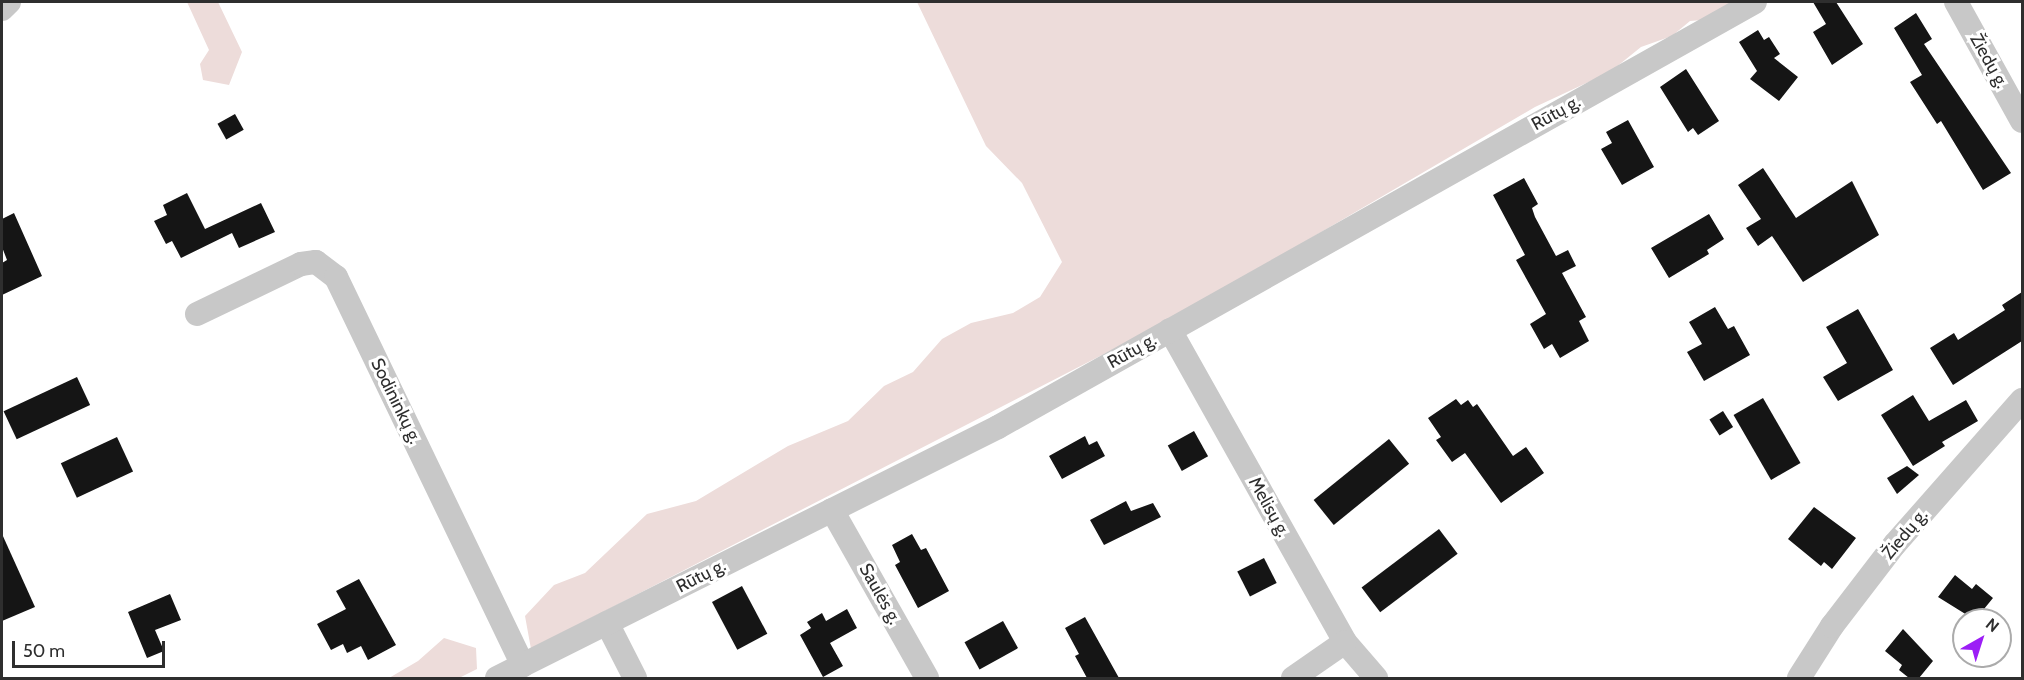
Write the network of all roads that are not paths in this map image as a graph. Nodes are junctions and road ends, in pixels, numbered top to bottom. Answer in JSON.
{"nodes":[{"id":1,"x":9,"y":2,"type":"edge"},
{"id":2,"x":1755,"y":2,"type":"edge"},
{"id":3,"x":1956,"y":2,"type":"edge"},
{"id":4,"x":2,"y":9,"type":"edge"},
{"id":5,"x":2022,"y":121,"type":"edge"},
{"id":6,"x":197,"y":314,"type":"dead end"},
{"id":7,"x":1170,"y":330,"type":"junction"},
{"id":8,"x":2022,"y":400,"type":"edge"},
{"id":9,"x":832,"y":510,"type":"junction"},
{"id":10,"x":607,"y":623,"type":"junction"},
{"id":11,"x":1345,"y":642,"type":"junction"},
{"id":12,"x":523,"y":665,"type":"junction"},
{"id":13,"x":497,"y":678,"type":"edge"},
{"id":14,"x":635,"y":678,"type":"edge"},
{"id":15,"x":927,"y":678,"type":"edge"},
{"id":16,"x":1293,"y":678,"type":"edge"},
{"id":17,"x":1376,"y":678,"type":"edge"},
{"id":18,"x":1799,"y":678,"type":"edge"}],
"edges":[{"from":1,"to":4,"type":"street"},
{"from":2,"to":7,"type":"street","name":"Rūtų g."},
{"from":3,"to":5,"type":"street","name":"Žiedų g."},
{"from":6,"to":12,"type":"street","name":"Sodininkų g."},
{"from":7,"to":9,"type":"street","name":"Rūtų g."},
{"from":7,"to":11,"type":"street","name":"Melisų g."},
{"from":8,"to":18,"type":"street","name":"Žiedų g."},
{"from":9,"to":10,"type":"street","name":"Rūtų g."},
{"from":9,"to":15,"type":"street","name":"Saulės g."},
{"from":10,"to":12,"type":"street","name":"Rūtų g."},
{"from":10,"to":14,"type":"street"},
{"from":11,"to":16,"type":"street"},
{"from":11,"to":17,"type":"street","name":"Melisų g."},
{"from":12,"to":13,"type":"street","name":"Rūtų g."}]}
